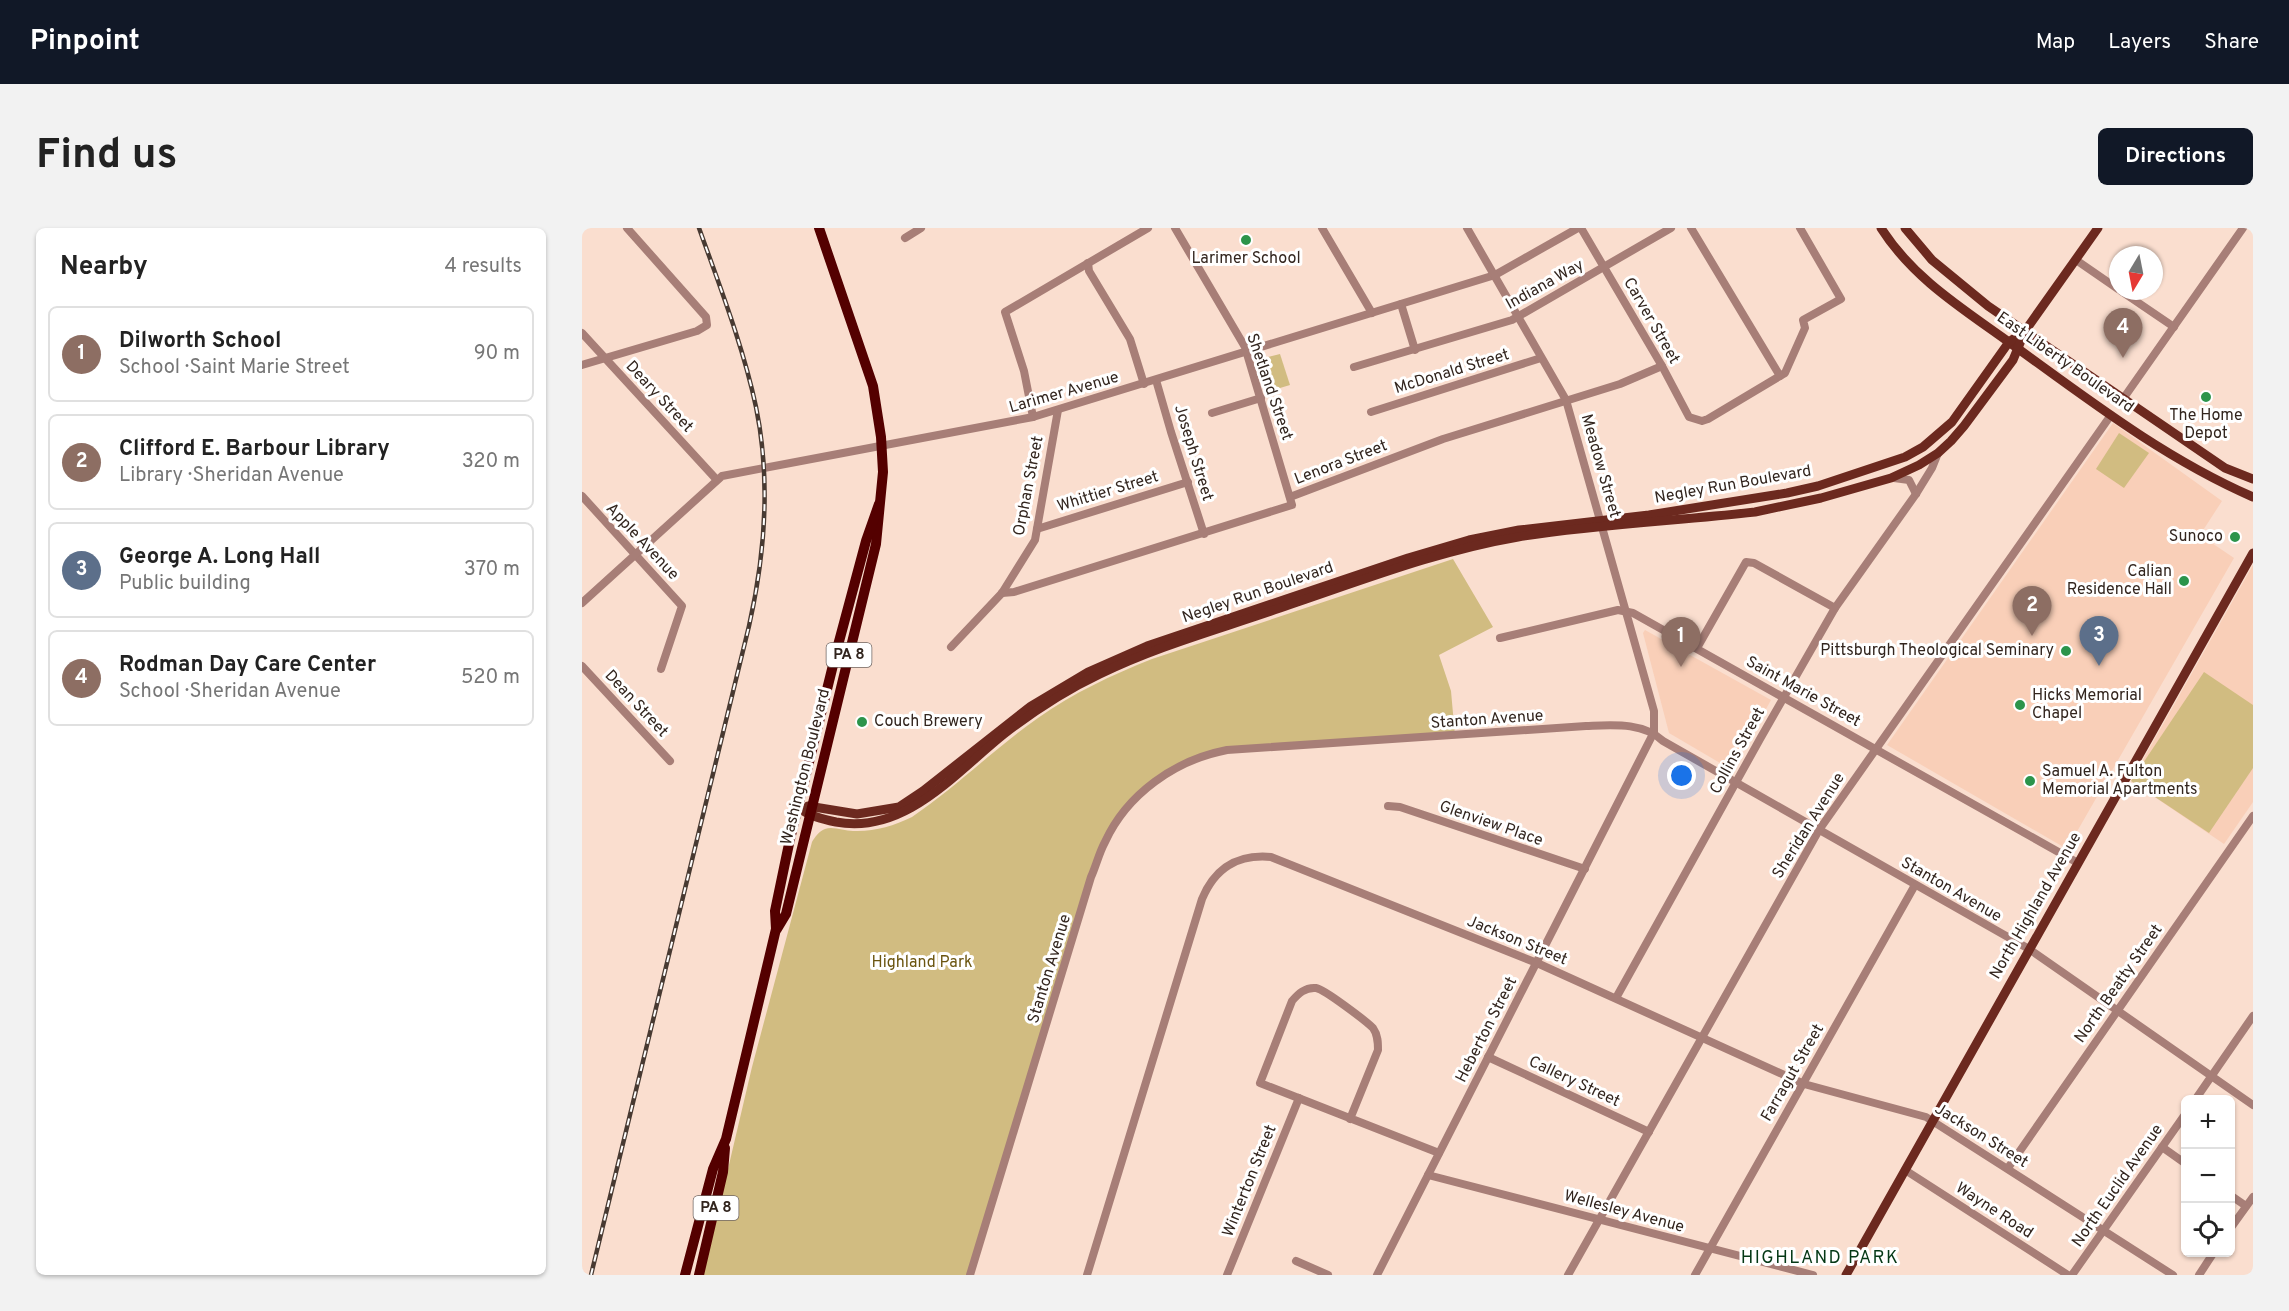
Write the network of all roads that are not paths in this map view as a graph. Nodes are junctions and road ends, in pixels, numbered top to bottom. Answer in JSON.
{"nodes":[{"id":1,"x":627,"y":228,"type":"edge"},
{"id":2,"x":819,"y":228,"type":"edge"},
{"id":3,"x":921,"y":228,"type":"edge"},
{"id":4,"x":1148,"y":228,"type":"edge"},
{"id":5,"x":1175,"y":228,"type":"edge"},
{"id":6,"x":1322,"y":228,"type":"edge"},
{"id":7,"x":1467,"y":228,"type":"edge"},
{"id":8,"x":1579,"y":228,"type":"edge"},
{"id":9,"x":1671,"y":228,"type":"edge"},
{"id":10,"x":1691,"y":228,"type":"edge"},
{"id":11,"x":1800,"y":228,"type":"edge"},
{"id":12,"x":1881,"y":228,"type":"edge"},
{"id":13,"x":1905,"y":228,"type":"edge"},
{"id":14,"x":2098,"y":228,"type":"edge"},
{"id":15,"x":2243,"y":228,"type":"edge"},
{"id":16,"x":905,"y":238,"type":"dead end"},
{"id":17,"x":2076,"y":260,"type":"junction"},
{"id":18,"x":1088,"y":263,"type":"junction"},
{"id":19,"x":1604,"y":267,"type":"junction"},
{"id":20,"x":1495,"y":275,"type":"junction"},
{"id":21,"x":2109,"y":282,"type":"edge"},
{"id":22,"x":2135,"y":300,"type":"edge"},
{"id":23,"x":1401,"y":304,"type":"junction"},
{"id":24,"x":1372,"y":313,"type":"junction"},
{"id":25,"x":1519,"y":316,"type":"junction"},
{"id":26,"x":2174,"y":327,"type":"junction"},
{"id":27,"x":2025,"y":330,"type":"junction"},
{"id":28,"x":582,"y":333,"type":"edge"},
{"id":29,"x":2009,"y":342,"type":"junction"},
{"id":30,"x":2018,"y":349,"type":"junction"},
{"id":31,"x":1415,"y":350,"type":"junction"},
{"id":32,"x":1246,"y":352,"type":"junction"},
{"id":33,"x":605,"y":358,"type":"junction"},
{"id":34,"x":1541,"y":358,"type":"junction"},
{"id":35,"x":582,"y":366,"type":"edge"},
{"id":36,"x":1662,"y":366,"type":"junction"},
{"id":37,"x":1354,"y":368,"type":"dead end"},
{"id":38,"x":1780,"y":376,"type":"junction"},
{"id":39,"x":1156,"y":380,"type":"junction"},
{"id":40,"x":1144,"y":384,"type":"junction"},
{"id":41,"x":1261,"y":398,"type":"junction"},
{"id":42,"x":2123,"y":399,"type":"junction"},
{"id":43,"x":1566,"y":400,"type":"junction"},
{"id":44,"x":1058,"y":410,"type":"junction"},
{"id":45,"x":1371,"y":412,"type":"dead end"},
{"id":46,"x":1212,"y":413,"type":"dead end"},
{"id":47,"x":2110,"y":415,"type":"junction"},
{"id":48,"x":1033,"y":417,"type":"junction"},
{"id":49,"x":1938,"y":453,"type":"junction"},
{"id":50,"x":1891,"y":478,"type":"junction"},
{"id":51,"x":716,"y":479,"type":"junction"},
{"id":52,"x":2253,"y":479,"type":"edge"},
{"id":53,"x":1188,"y":482,"type":"junction"},
{"id":54,"x":1916,"y":494,"type":"junction"},
{"id":55,"x":582,"y":496,"type":"edge"},
{"id":56,"x":1290,"y":497,"type":"junction"},
{"id":57,"x":2253,"y":497,"type":"edge"},
{"id":58,"x":879,"y":504,"type":"junction"},
{"id":59,"x":1037,"y":529,"type":"junction"},
{"id":60,"x":1204,"y":534,"type":"junction"},
{"id":61,"x":2253,"y":553,"type":"edge"},
{"id":62,"x":634,"y":555,"type":"junction"},
{"id":63,"x":1002,"y":593,"type":"junction"},
{"id":64,"x":582,"y":603,"type":"edge"},
{"id":65,"x":1835,"y":608,"type":"junction"},
{"id":66,"x":1626,"y":612,"type":"junction"},
{"id":67,"x":1500,"y":638,"type":"dead end"},
{"id":68,"x":951,"y":647,"type":"dead end"},
{"id":69,"x":1697,"y":648,"type":"junction"},
{"id":70,"x":582,"y":666,"type":"edge"},
{"id":71,"x":661,"y":669,"type":"dead end"},
{"id":72,"x":1785,"y":698,"type":"junction"},
{"id":73,"x":1654,"y":732,"type":"junction"},
{"id":74,"x":1877,"y":749,"type":"junction"},
{"id":75,"x":670,"y":761,"type":"dead end"},
{"id":76,"x":1736,"y":783,"type":"junction"},
{"id":77,"x":1388,"y":806,"type":"dead end"},
{"id":78,"x":798,"y":808,"type":"junction"},
{"id":79,"x":811,"y":811,"type":"junction"},
{"id":80,"x":2253,"y":816,"type":"edge"},
{"id":81,"x":1819,"y":830,"type":"junction"},
{"id":82,"x":2078,"y":863,"type":"junction"},
{"id":83,"x":1585,"y":870,"type":"junction"},
{"id":84,"x":1915,"y":885,"type":"junction"},
{"id":85,"x":776,"y":929,"type":"junction"},
{"id":86,"x":2029,"y":949,"type":"junction"},
{"id":87,"x":1537,"y":963,"type":"junction"},
{"id":88,"x":1616,"y":998,"type":"junction"},
{"id":89,"x":2118,"y":1010,"type":"junction"},
{"id":90,"x":2253,"y":1016,"type":"edge"},
{"id":91,"x":1702,"y":1038,"type":"junction"},
{"id":92,"x":1488,"y":1057,"type":"junction"},
{"id":93,"x":2212,"y":1076,"type":"junction"},
{"id":94,"x":1804,"y":1084,"type":"junction"},
{"id":95,"x":2199,"y":1095,"type":"edge"},
{"id":96,"x":1299,"y":1098,"type":"junction"},
{"id":97,"x":2253,"y":1104,"type":"edge"},
{"id":98,"x":1350,"y":1119,"type":"junction"},
{"id":99,"x":2181,"y":1120,"type":"edge"},
{"id":100,"x":1933,"y":1121,"type":"junction"},
{"id":101,"x":1649,"y":1132,"type":"junction"},
{"id":102,"x":726,"y":1139,"type":"junction"},
{"id":103,"x":2162,"y":1147,"type":"junction"},
{"id":104,"x":1439,"y":1153,"type":"junction"},
{"id":105,"x":2181,"y":1160,"type":"edge"},
{"id":106,"x":2008,"y":1168,"type":"junction"},
{"id":107,"x":1905,"y":1170,"type":"junction"},
{"id":108,"x":1428,"y":1175,"type":"junction"},
{"id":109,"x":2235,"y":1198,"type":"edge"},
{"id":110,"x":2253,"y":1198,"type":"edge"},
{"id":111,"x":2246,"y":1206,"type":"junction"},
{"id":112,"x":1600,"y":1219,"type":"junction"},
{"id":113,"x":2235,"y":1222,"type":"edge"},
{"id":114,"x":2104,"y":1230,"type":"junction"},
{"id":115,"x":1710,"y":1248,"type":"junction"},
{"id":116,"x":2211,"y":1257,"type":"edge"},
{"id":117,"x":1296,"y":1262,"type":"dead end"},
{"id":118,"x":685,"y":1275,"type":"edge"},
{"id":119,"x":699,"y":1275,"type":"edge"},
{"id":120,"x":970,"y":1275,"type":"edge"},
{"id":121,"x":1087,"y":1275,"type":"edge"},
{"id":122,"x":1227,"y":1275,"type":"edge"},
{"id":123,"x":1328,"y":1275,"type":"edge"},
{"id":124,"x":1377,"y":1275,"type":"edge"},
{"id":125,"x":1568,"y":1275,"type":"edge"},
{"id":126,"x":1695,"y":1275,"type":"edge"},
{"id":127,"x":1813,"y":1275,"type":"edge"},
{"id":128,"x":1846,"y":1275,"type":"edge"},
{"id":129,"x":2068,"y":1275,"type":"edge"},
{"id":130,"x":2072,"y":1275,"type":"edge"},
{"id":131,"x":2173,"y":1275,"type":"edge"},
{"id":132,"x":2199,"y":1275,"type":"edge"}],
"edges":[{"from":1,"to":33,"type":"street"},
{"from":2,"to":58,"type":"highway","name":"Washington Boulevard","number":"PA 8"},
{"from":3,"to":16,"type":"street"},
{"from":4,"to":18,"type":"street"},
{"from":5,"to":32,"type":"street","name":"Shetland Street"},
{"from":6,"to":24,"type":"street"},
{"from":7,"to":20,"type":"street","name":"Meadow Street"},
{"from":8,"to":19,"type":"street","name":"Carver Street"},
{"from":8,"to":20,"type":"street","name":"Larimer Avenue"},
{"from":9,"to":19,"type":"street","name":"Indiana Way"},
{"from":10,"to":38,"type":"street"},
{"from":11,"to":38,"type":"street"},
{"from":12,"to":29,"type":"main road","name":"East Liberty Boulevard"},
{"from":13,"to":27,"type":"main road","name":"East Liberty Boulevard"},
{"from":14,"to":17,"type":"main road"},
{"from":15,"to":26,"type":"street"},
{"from":17,"to":21,"type":"street"},
{"from":17,"to":27,"type":"main road"},
{"from":18,"to":40,"type":"street"},
{"from":18,"to":48,"type":"street"},
{"from":19,"to":25,"type":"street","name":"Indiana Way"},
{"from":19,"to":36,"type":"street","name":"Carver Street"},
{"from":20,"to":23,"type":"street","name":"Larimer Avenue"},
{"from":20,"to":25,"type":"street","name":"Meadow Street"},
{"from":22,"to":26,"type":"street"},
{"from":23,"to":24,"type":"street","name":"Larimer Avenue"},
{"from":23,"to":31,"type":"street"},
{"from":24,"to":32,"type":"street","name":"Larimer Avenue"},
{"from":25,"to":31,"type":"street","name":"Indiana Way"},
{"from":25,"to":34,"type":"street","name":"Meadow Street"},
{"from":26,"to":42,"type":"street"},
{"from":27,"to":29,"type":"main road","name":"Negley Run Boulevard"},
{"from":27,"to":30,"type":"main road","name":"Negley Run Boulevard"},
{"from":27,"to":42,"type":"main road","name":"East Liberty Boulevard"},
{"from":28,"to":33,"type":"street","name":"Deary Street"},
{"from":29,"to":30,"type":"main road","name":"East Liberty Boulevard"},
{"from":29,"to":79,"type":"main road","name":"Negley Run Boulevard"},
{"from":30,"to":47,"type":"main road","name":"East Liberty Boulevard"},
{"from":30,"to":49,"type":"main road","name":"Negley Run Boulevard"},
{"from":31,"to":37,"type":"street","name":"Indiana Way"},
{"from":32,"to":39,"type":"street","name":"Larimer Avenue"},
{"from":32,"to":41,"type":"street","name":"Shetland Street"},
{"from":33,"to":35,"type":"street"},
{"from":33,"to":51,"type":"street","name":"Deary Street"},
{"from":34,"to":43,"type":"street","name":"Meadow Street"},
{"from":34,"to":45,"type":"street","name":"McDonald Street"},
{"from":36,"to":38,"type":"street","name":"Carver Street"},
{"from":36,"to":43,"type":"street","name":"Lenora Street"},
{"from":39,"to":40,"type":"street","name":"Larimer Avenue"},
{"from":39,"to":53,"type":"street","name":"Joseph Street"},
{"from":40,"to":44,"type":"street","name":"Larimer Avenue"},
{"from":41,"to":46,"type":"street"},
{"from":41,"to":56,"type":"street","name":"Shetland Street"},
{"from":42,"to":52,"type":"main road","name":"East Liberty Boulevard"},
{"from":43,"to":56,"type":"street","name":"Lenora Street"},
{"from":43,"to":66,"type":"street","name":"Meadow Street"},
{"from":44,"to":48,"type":"street","name":"Larimer Avenue"},
{"from":44,"to":59,"type":"street","name":"Orphan Street"},
{"from":47,"to":57,"type":"main road","name":"East Liberty Boulevard"},
{"from":47,"to":74,"type":"street","name":"Sheridan Avenue"},
{"from":48,"to":51,"type":"street","name":"Larimer Avenue"},
{"from":49,"to":50,"type":"main road","name":"Negley Run Boulevard"},
{"from":49,"to":54,"type":"street","name":"Collins Street"},
{"from":50,"to":54,"type":"street"},
{"from":50,"to":79,"type":"main road","name":"Negley Run Boulevard"},
{"from":51,"to":62,"type":"street","name":"Larimer Avenue"},
{"from":53,"to":59,"type":"street","name":"Whittier Street"},
{"from":53,"to":60,"type":"street","name":"Joseph Street"},
{"from":54,"to":65,"type":"street","name":"Collins Street"},
{"from":55,"to":62,"type":"street","name":"Apple Avenue"},
{"from":56,"to":60,"type":"street","name":"Lenora Street"},
{"from":58,"to":78,"type":"highway","name":"Washington Boulevard","number":"PA 8"},
{"from":58,"to":79,"type":"highway","name":"Washington Boulevard","number":"PA 8"},
{"from":59,"to":63,"type":"street","name":"Orphan Street"},
{"from":60,"to":63,"type":"street","name":"Lenora Street"},
{"from":61,"to":82,"type":"main road","name":"North Highland Avenue"},
{"from":62,"to":64,"type":"street","name":"Larimer Avenue"},
{"from":62,"to":71,"type":"street","name":"Apple Avenue"},
{"from":63,"to":68,"type":"street","name":"Orphan Street"},
{"from":65,"to":69,"type":"street"},
{"from":65,"to":72,"type":"street","name":"Collins Street"},
{"from":66,"to":67,"type":"street","name":"Saint Marie Street"},
{"from":66,"to":69,"type":"street","name":"Saint Marie Street"},
{"from":66,"to":73,"type":"street","name":"Meadow Street"},
{"from":69,"to":72,"type":"street","name":"Saint Marie Street"},
{"from":70,"to":75,"type":"street","name":"Dean Street"},
{"from":72,"to":74,"type":"street","name":"Saint Marie Street"},
{"from":72,"to":76,"type":"street","name":"Collins Street"},
{"from":73,"to":76,"type":"street","name":"Stanton Avenue"},
{"from":73,"to":83,"type":"street","name":"Heberton Street"},
{"from":73,"to":120,"type":"street","name":"Stanton Avenue"},
{"from":74,"to":81,"type":"street","name":"Sheridan Avenue"},
{"from":74,"to":82,"type":"street","name":"Saint Marie Street"},
{"from":76,"to":81,"type":"street","name":"Stanton Avenue"},
{"from":76,"to":88,"type":"street","name":"Collins Street"},
{"from":77,"to":83,"type":"street","name":"Glenview Place"},
{"from":78,"to":79,"type":"main road","name":"Negley Run Boulevard"},
{"from":78,"to":85,"type":"highway","name":"Washington Boulevard","number":"PA 8"},
{"from":79,"to":85,"type":"highway","name":"Washington Boulevard","number":"PA 8"},
{"from":80,"to":89,"type":"street","name":"North Beatty Street"},
{"from":81,"to":84,"type":"street","name":"Stanton Avenue"},
{"from":81,"to":91,"type":"street","name":"Sheridan Avenue"},
{"from":82,"to":86,"type":"main road","name":"North Highland Avenue"},
{"from":83,"to":87,"type":"street","name":"Heberton Street"},
{"from":84,"to":86,"type":"street","name":"Stanton Avenue"},
{"from":84,"to":94,"type":"street","name":"Farragut Street"},
{"from":85,"to":102,"type":"highway","name":"Washington Boulevard","number":"PA 8"},
{"from":86,"to":89,"type":"street","name":"Stanton Avenue"},
{"from":86,"to":100,"type":"main road","name":"North Highland Avenue"},
{"from":87,"to":88,"type":"street","name":"Jackson Street"},
{"from":87,"to":92,"type":"street","name":"Heberton Street"},
{"from":87,"to":121,"type":"street","name":"Jackson Street"},
{"from":88,"to":91,"type":"street","name":"Jackson Street"},
{"from":89,"to":93,"type":"street","name":"Stanton Avenue"},
{"from":89,"to":106,"type":"street","name":"North Beatty Street"},
{"from":90,"to":93,"type":"street"},
{"from":91,"to":94,"type":"street","name":"Jackson Street"},
{"from":91,"to":101,"type":"street","name":"Sheridan Avenue"},
{"from":92,"to":101,"type":"street","name":"Callery Street"},
{"from":92,"to":104,"type":"street","name":"Heberton Street"},
{"from":93,"to":95,"type":"street"},
{"from":93,"to":97,"type":"street","name":"Stanton Avenue"},
{"from":94,"to":100,"type":"street","name":"Jackson Street"},
{"from":94,"to":115,"type":"street","name":"Farragut Street"},
{"from":96,"to":98,"type":"street"},
{"from":96,"to":98,"type":"street"},
{"from":96,"to":122,"type":"street","name":"Winterton Street"},
{"from":98,"to":104,"type":"street"},
{"from":99,"to":103,"type":"street","name":"North Euclid Avenue"},
{"from":100,"to":106,"type":"street","name":"Jackson Street"},
{"from":100,"to":107,"type":"main road","name":"North Highland Avenue"},
{"from":101,"to":112,"type":"street","name":"Sheridan Avenue"},
{"from":102,"to":118,"type":"highway","name":"Washington Boulevard","number":"PA 8"},
{"from":102,"to":119,"type":"highway","name":"Washington Boulevard","number":"PA 8"},
{"from":103,"to":105,"type":"street"},
{"from":103,"to":114,"type":"street","name":"North Euclid Avenue"},
{"from":104,"to":108,"type":"street","name":"Heberton Street"},
{"from":106,"to":114,"type":"street","name":"Jackson Street"},
{"from":107,"to":128,"type":"main road","name":"North Highland Avenue"},
{"from":107,"to":129,"type":"street","name":"Wayne Road"},
{"from":108,"to":112,"type":"street","name":"Wellesley Avenue"},
{"from":108,"to":124,"type":"street","name":"Heberton Street"},
{"from":109,"to":111,"type":"street"},
{"from":110,"to":111,"type":"street"},
{"from":111,"to":113,"type":"street"},
{"from":112,"to":115,"type":"street","name":"Wellesley Avenue"},
{"from":112,"to":125,"type":"street","name":"Sheridan Avenue"},
{"from":114,"to":130,"type":"street","name":"North Euclid Avenue"},
{"from":114,"to":131,"type":"street","name":"Jackson Street"},
{"from":115,"to":126,"type":"street","name":"Farragut Street"},
{"from":115,"to":127,"type":"street","name":"Wellesley Avenue"},
{"from":116,"to":132,"type":"street"},
{"from":117,"to":123,"type":"street"}]}
